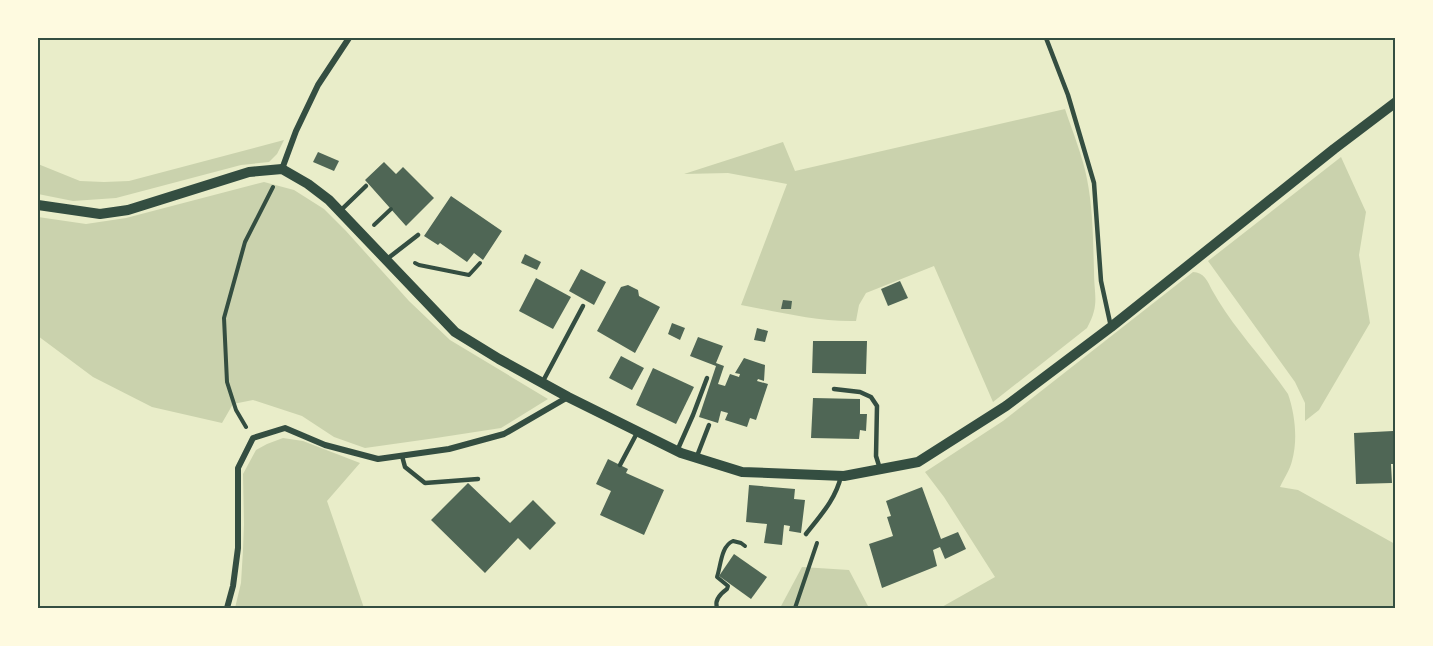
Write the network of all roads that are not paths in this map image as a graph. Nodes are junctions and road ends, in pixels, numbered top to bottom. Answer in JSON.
{"nodes":[{"id":1,"x":349,"y":38,"type":"edge"},
{"id":2,"x":1046,"y":38,"type":"edge"},
{"id":3,"x":1395,"y":102,"type":"edge"},
{"id":4,"x":282,"y":170,"type":"junction"},
{"id":5,"x":366,"y":186,"type":"dead end"},
{"id":6,"x":38,"y":204,"type":"edge"},
{"id":7,"x":340,"y":210,"type":"junction"},
{"id":8,"x":418,"y":235,"type":"dead end"},
{"id":9,"x":386,"y":260,"type":"junction"},
{"id":10,"x":583,"y":306,"type":"dead end"},
{"id":11,"x":1111,"y":327,"type":"junction"},
{"id":12,"x":707,"y":378,"type":"dead end"},
{"id":13,"x":542,"y":383,"type":"junction"},
{"id":14,"x":834,"y":389,"type":"dead end"},
{"id":15,"x":568,"y":397,"type":"junction"},
{"id":16,"x":709,"y":425,"type":"dead end"},
{"id":17,"x":637,"y":432,"type":"junction"},
{"id":18,"x":677,"y":451,"type":"junction"},
{"id":19,"x":402,"y":456,"type":"junction"},
{"id":20,"x":697,"y":458,"type":"junction"},
{"id":21,"x":620,"y":465,"type":"dead end"},
{"id":22,"x":880,"y":469,"type":"junction"},
{"id":23,"x":841,"y":476,"type":"junction"},
{"id":24,"x":478,"y":479,"type":"dead end"},
{"id":25,"x":806,"y":534,"type":"dead end"},
{"id":26,"x":227,"y":609,"type":"edge"}],
"edges":[{"from":1,"to":4,"type":"street"},
{"from":2,"to":11,"type":"lane"},
{"from":3,"to":11,"type":"street"},
{"from":4,"to":6,"type":"street"},
{"from":4,"to":7,"type":"street"},
{"from":5,"to":7,"type":"lane"},
{"from":7,"to":9,"type":"street"},
{"from":8,"to":9,"type":"lane"},
{"from":9,"to":13,"type":"street"},
{"from":10,"to":13,"type":"lane"},
{"from":11,"to":22,"type":"street"},
{"from":12,"to":18,"type":"lane"},
{"from":13,"to":15,"type":"street"},
{"from":14,"to":22,"type":"lane"},
{"from":15,"to":17,"type":"street"},
{"from":15,"to":19,"type":"street"},
{"from":16,"to":20,"type":"lane"},
{"from":17,"to":18,"type":"street"},
{"from":17,"to":21,"type":"lane"},
{"from":18,"to":20,"type":"street"},
{"from":19,"to":24,"type":"lane"},
{"from":19,"to":26,"type":"street"},
{"from":20,"to":23,"type":"street"},
{"from":22,"to":23,"type":"street"},
{"from":23,"to":25,"type":"lane"}]}
